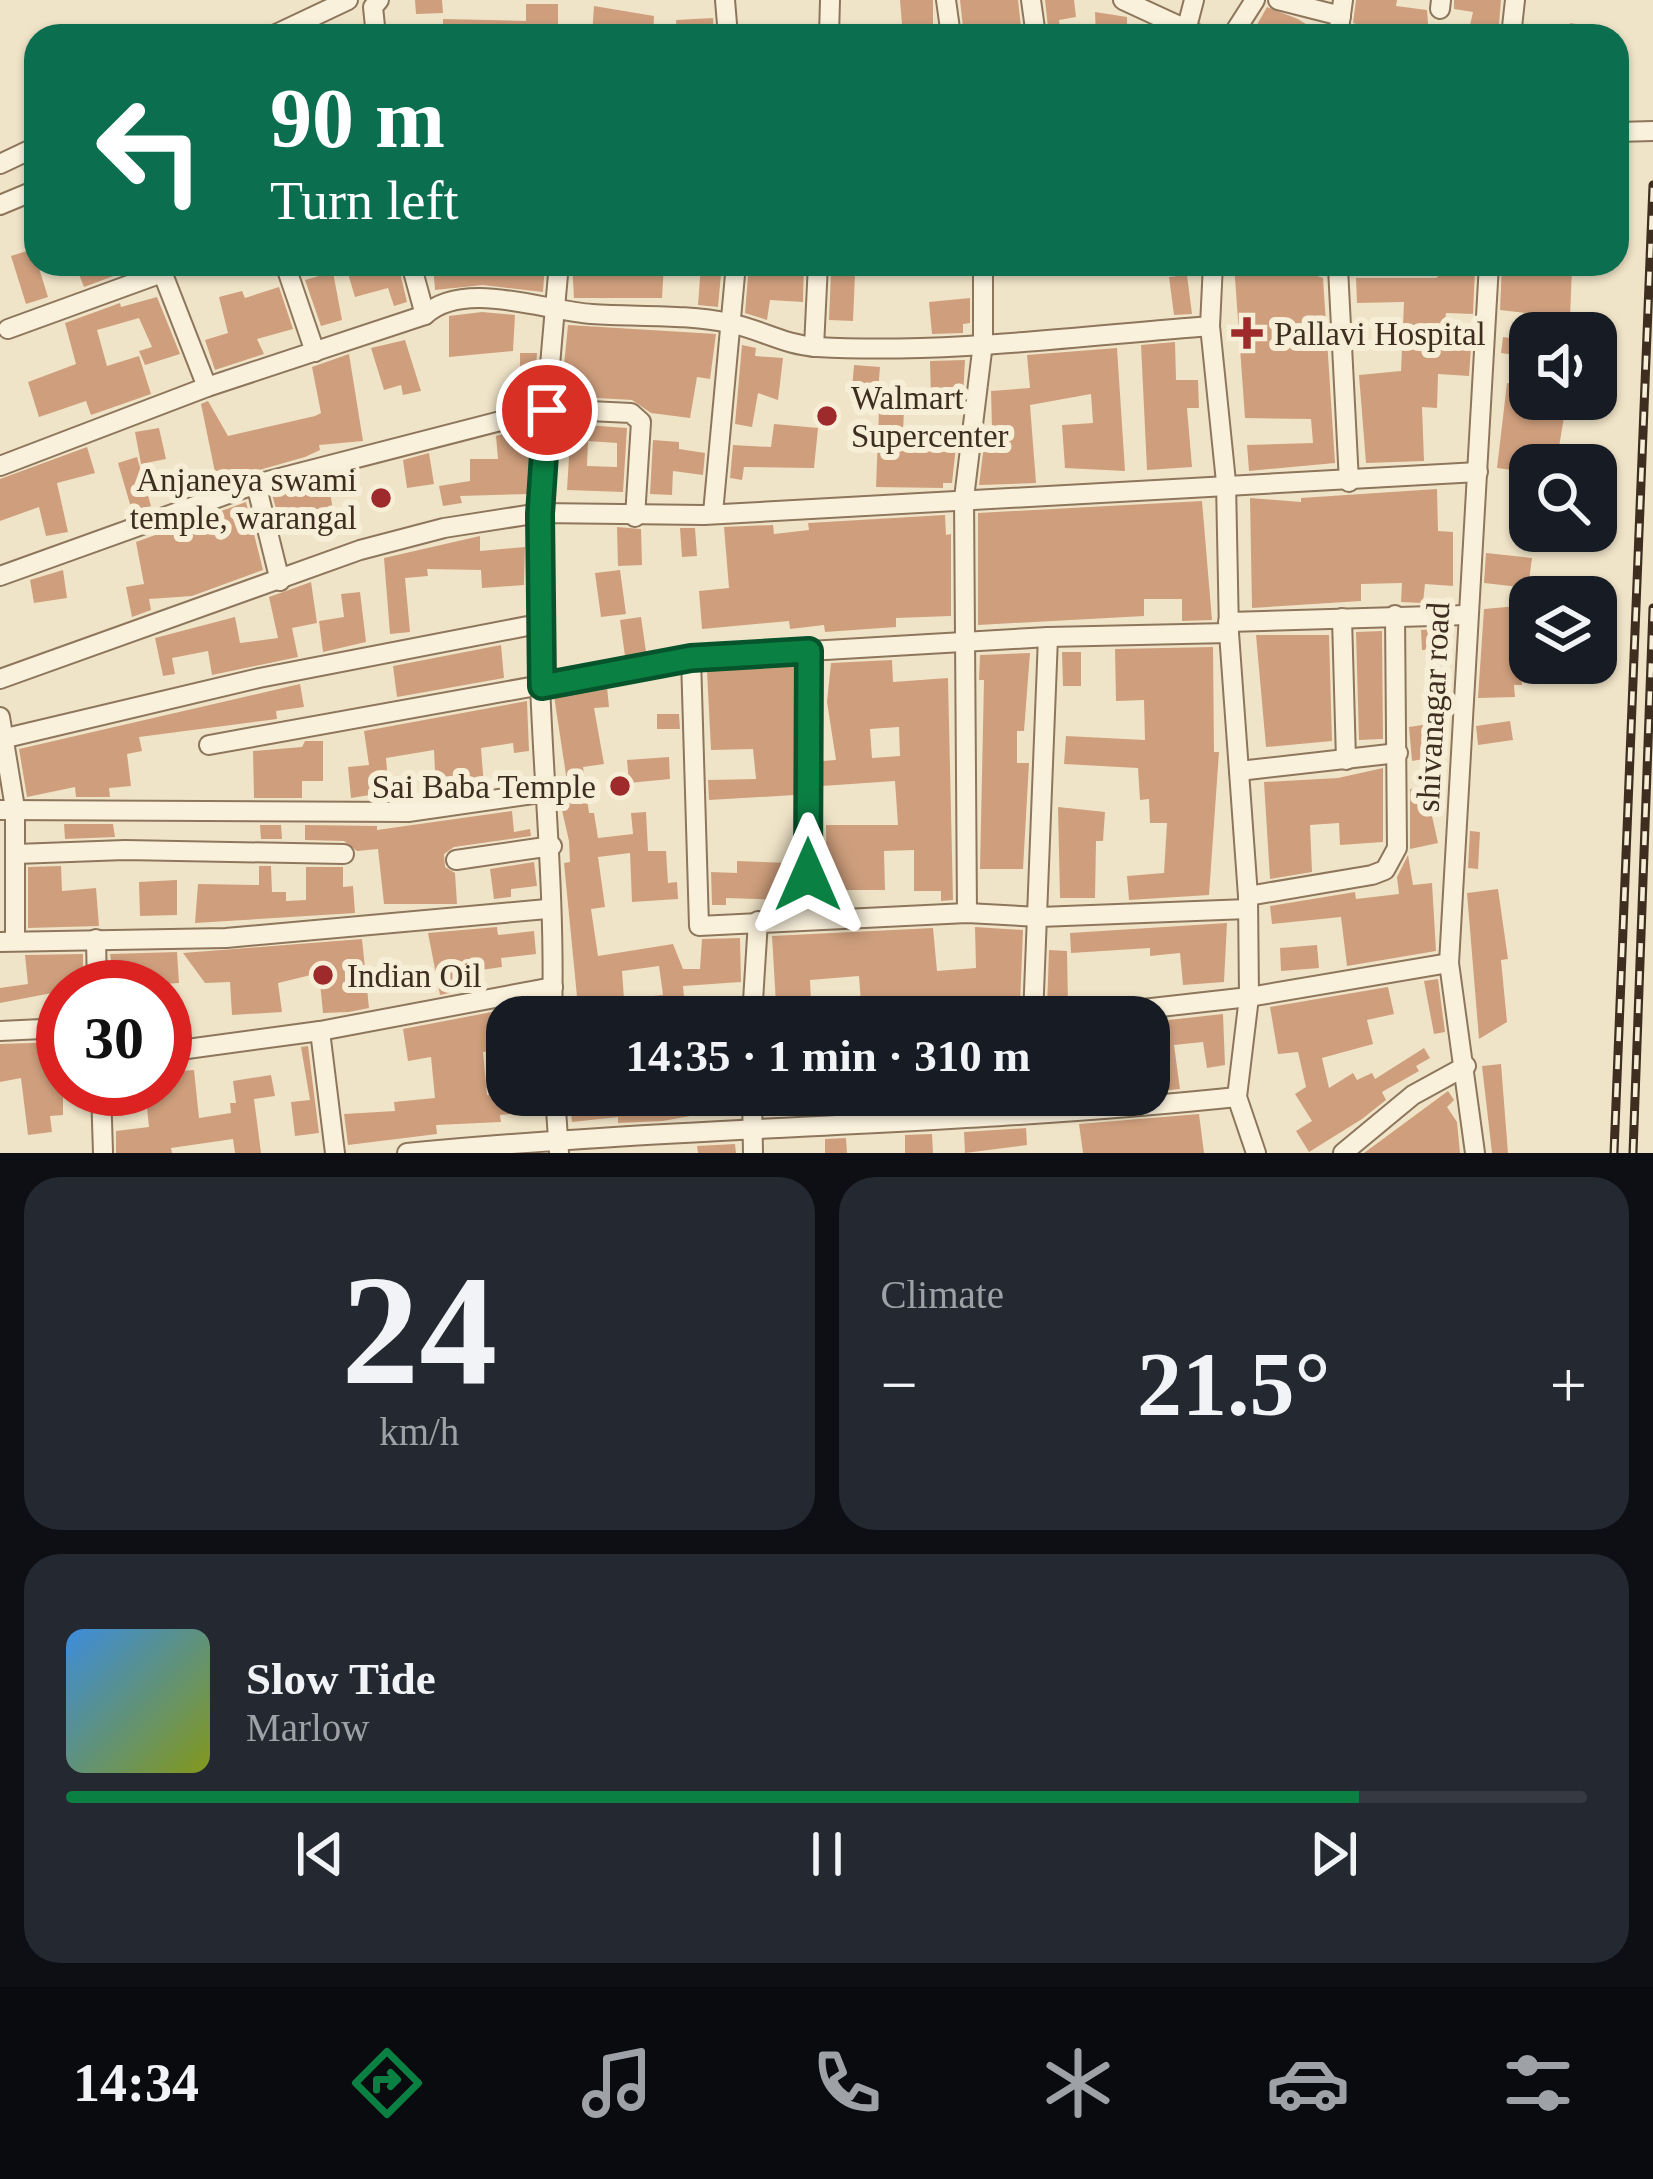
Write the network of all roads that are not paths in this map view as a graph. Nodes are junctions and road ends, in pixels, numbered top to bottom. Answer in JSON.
{"nodes":[{"id":1,"x":348,"y":0,"type":"edge"},
{"id":2,"x":1123,"y":0,"type":"edge"},
{"id":3,"x":1160,"y":0,"type":"edge"},
{"id":4,"x":1278,"y":0,"type":"edge"},
{"id":5,"x":1340,"y":17,"type":"edge"},
{"id":6,"x":297,"y":24,"type":"edge"},
{"id":7,"x":1178,"y":24,"type":"edge"},
{"id":8,"x":1184,"y":24,"type":"edge"},
{"id":9,"x":142,"y":276,"type":"edge"},
{"id":10,"x":163,"y":276,"type":"edge"},
{"id":11,"x":290,"y":276,"type":"edge"},
{"id":12,"x":414,"y":276,"type":"edge"},
{"id":13,"x":558,"y":276,"type":"edge"},
{"id":14,"x":735,"y":276,"type":"edge"},
{"id":15,"x":817,"y":276,"type":"edge"},
{"id":16,"x":983,"y":276,"type":"edge"},
{"id":17,"x":1212,"y":276,"type":"edge"},
{"id":18,"x":1329,"y":276,"type":"edge"},
{"id":19,"x":1489,"y":276,"type":"edge"},
{"id":20,"x":554,"y":311,"type":"junction"},
{"id":21,"x":425,"y":315,"type":"junction"},
{"id":22,"x":730,"y":323,"type":"junction"},
{"id":23,"x":1210,"y":326,"type":"junction"},
{"id":24,"x":8,"y":329,"type":"dead end"},
{"id":25,"x":982,"y":343,"type":"junction"},
{"id":26,"x":814,"y":347,"type":"junction"},
{"id":27,"x":315,"y":352,"type":"junction"},
{"id":28,"x":206,"y":387,"type":"junction"},
{"id":29,"x":547,"y":410,"type":"junction"},
{"id":30,"x":0,"y":466,"type":"edge"},
{"id":31,"x":1478,"y":472,"type":"junction"},
{"id":32,"x":1226,"y":482,"type":"junction"},
{"id":33,"x":1349,"y":482,"type":"junction"},
{"id":34,"x":256,"y":484,"type":"junction"},
{"id":35,"x":964,"y":498,"type":"junction"},
{"id":36,"x":713,"y":513,"type":"junction"},
{"id":37,"x":540,"y":514,"type":"junction"},
{"id":38,"x":635,"y":518,"type":"junction"},
{"id":39,"x":0,"y":576,"type":"edge"},
{"id":40,"x":280,"y":581,"type":"junction"},
{"id":41,"x":1467,"y":615,"type":"junction"},
{"id":42,"x":1395,"y":616,"type":"junction"},
{"id":43,"x":1342,"y":618,"type":"junction"},
{"id":44,"x":538,"y":624,"type":"junction"},
{"id":45,"x":1228,"y":628,"type":"junction"},
{"id":46,"x":1048,"y":637,"type":"junction"},
{"id":47,"x":962,"y":642,"type":"junction"},
{"id":48,"x":809,"y":651,"type":"junction"},
{"id":49,"x":691,"y":658,"type":"junction"},
{"id":50,"x":0,"y":679,"type":"edge"},
{"id":51,"x":542,"y":686,"type":"junction"},
{"id":52,"x":0,"y":717,"type":"edge"},
{"id":53,"x":5,"y":738,"type":"junction"},
{"id":54,"x":209,"y":746,"type":"dead end"},
{"id":55,"x":1398,"y":753,"type":"junction"},
{"id":56,"x":1346,"y":760,"type":"junction"},
{"id":57,"x":1239,"y":771,"type":"junction"},
{"id":58,"x":547,"y":792,"type":"junction"},
{"id":59,"x":8,"y":809,"type":"edge"},
{"id":60,"x":552,"y":846,"type":"junction"},
{"id":61,"x":16,"y":854,"type":"junction"},
{"id":62,"x":344,"y":854,"type":"dead end"},
{"id":63,"x":456,"y":860,"type":"dead end"},
{"id":64,"x":8,"y":888,"type":"edge"},
{"id":65,"x":1248,"y":903,"type":"junction"},
{"id":66,"x":548,"y":909,"type":"junction"},
{"id":67,"x":967,"y":913,"type":"junction"},
{"id":68,"x":1039,"y":917,"type":"junction"},
{"id":69,"x":808,"y":920,"type":"junction"},
{"id":70,"x":758,"y":921,"type":"junction"},
{"id":71,"x":96,"y":939,"type":"junction"},
{"id":72,"x":8,"y":941,"type":"edge"},
{"id":73,"x":96,"y":960,"type":"edge"},
{"id":74,"x":1449,"y":963,"type":"junction"},
{"id":75,"x":553,"y":987,"type":"junction"},
{"id":76,"x":553,"y":996,"type":"edge"},
{"id":77,"x":753,"y":996,"type":"edge"},
{"id":78,"x":1035,"y":996,"type":"edge"},
{"id":79,"x":1249,"y":997,"type":"junction"},
{"id":80,"x":1170,"y":1006,"type":"edge"},
{"id":81,"x":36,"y":1029,"type":"edge"},
{"id":82,"x":0,"y":1030,"type":"edge"},
{"id":83,"x":320,"y":1030,"type":"junction"},
{"id":84,"x":192,"y":1048,"type":"edge"},
{"id":85,"x":1466,"y":1066,"type":"junction"},
{"id":86,"x":1237,"y":1096,"type":"junction"},
{"id":87,"x":101,"y":1116,"type":"edge"},
{"id":88,"x":556,"y":1116,"type":"edge"},
{"id":89,"x":753,"y":1116,"type":"edge"},
{"id":90,"x":753,"y":1126,"type":"junction"},
{"id":91,"x":558,"y":1146,"type":"edge"},
{"id":92,"x":103,"y":1153,"type":"edge"},
{"id":93,"x":335,"y":1153,"type":"edge"},
{"id":94,"x":407,"y":1153,"type":"edge"},
{"id":95,"x":753,"y":1153,"type":"edge"},
{"id":96,"x":1256,"y":1153,"type":"edge"},
{"id":97,"x":1343,"y":1153,"type":"edge"},
{"id":98,"x":1475,"y":1153,"type":"edge"}],
"edges":[{"from":1,"to":6,"type":"street"},
{"from":2,"to":7,"type":"street"},
{"from":3,"to":8,"type":"street"},
{"from":4,"to":5,"type":"street"},
{"from":9,"to":24,"type":"street"},
{"from":10,"to":28,"type":"street"},
{"from":11,"to":27,"type":"street"},
{"from":12,"to":21,"type":"street"},
{"from":13,"to":20,"type":"street"},
{"from":14,"to":22,"type":"street"},
{"from":15,"to":26,"type":"street"},
{"from":16,"to":25,"type":"street"},
{"from":17,"to":23,"type":"street"},
{"from":18,"to":33,"type":"street"},
{"from":19,"to":31,"type":"street","name":"shivanagar road"},
{"from":20,"to":21,"type":"street"},
{"from":20,"to":22,"type":"street"},
{"from":20,"to":29,"type":"street"},
{"from":21,"to":27,"type":"street"},
{"from":22,"to":26,"type":"street"},
{"from":22,"to":36,"type":"street"},
{"from":23,"to":25,"type":"street"},
{"from":23,"to":32,"type":"street"},
{"from":25,"to":26,"type":"street"},
{"from":25,"to":35,"type":"street"},
{"from":27,"to":28,"type":"street"},
{"from":28,"to":30,"type":"street"},
{"from":29,"to":34,"type":"street"},
{"from":29,"to":37,"type":"street"},
{"from":29,"to":38,"type":"street"},
{"from":31,"to":33,"type":"street"},
{"from":31,"to":41,"type":"street","name":"shivanagar road"},
{"from":32,"to":33,"type":"street"},
{"from":32,"to":35,"type":"street"},
{"from":32,"to":45,"type":"street"},
{"from":34,"to":39,"type":"street"},
{"from":34,"to":40,"type":"street"},
{"from":35,"to":36,"type":"street"},
{"from":35,"to":47,"type":"street"},
{"from":36,"to":38,"type":"street"},
{"from":37,"to":38,"type":"street"},
{"from":37,"to":40,"type":"street"},
{"from":37,"to":44,"type":"street"},
{"from":40,"to":50,"type":"street"},
{"from":41,"to":42,"type":"street"},
{"from":41,"to":74,"type":"street","name":"shivanagar road"},
{"from":42,"to":43,"type":"street"},
{"from":42,"to":55,"type":"street"},
{"from":43,"to":45,"type":"street"},
{"from":43,"to":56,"type":"street"},
{"from":44,"to":51,"type":"street"},
{"from":44,"to":53,"type":"street"},
{"from":45,"to":46,"type":"street"},
{"from":45,"to":57,"type":"street"},
{"from":46,"to":47,"type":"street"},
{"from":46,"to":68,"type":"street"},
{"from":47,"to":48,"type":"street"},
{"from":47,"to":67,"type":"street"},
{"from":48,"to":49,"type":"street"},
{"from":48,"to":69,"type":"street"},
{"from":49,"to":51,"type":"street"},
{"from":49,"to":70,"type":"street"},
{"from":51,"to":54,"type":"street"},
{"from":51,"to":58,"type":"street"},
{"from":52,"to":53,"type":"street"},
{"from":53,"to":59,"type":"street"},
{"from":55,"to":56,"type":"street"},
{"from":55,"to":65,"type":"street"},
{"from":56,"to":57,"type":"street"},
{"from":57,"to":65,"type":"street"},
{"from":58,"to":59,"type":"street"},
{"from":58,"to":60,"type":"street"},
{"from":59,"to":61,"type":"street"},
{"from":60,"to":63,"type":"street"},
{"from":60,"to":66,"type":"street"},
{"from":61,"to":62,"type":"street"},
{"from":61,"to":64,"type":"street"},
{"from":64,"to":72,"type":"street"},
{"from":65,"to":68,"type":"street"},
{"from":65,"to":79,"type":"street"},
{"from":66,"to":71,"type":"street"},
{"from":66,"to":75,"type":"street"},
{"from":67,"to":68,"type":"street"},
{"from":67,"to":69,"type":"street"},
{"from":68,"to":78,"type":"street"},
{"from":69,"to":70,"type":"street"},
{"from":70,"to":77,"type":"street"},
{"from":71,"to":72,"type":"street"},
{"from":71,"to":73,"type":"street"},
{"from":74,"to":79,"type":"street"},
{"from":74,"to":85,"type":"street","name":"shivanagar road"},
{"from":75,"to":76,"type":"street"},
{"from":75,"to":83,"type":"street"},
{"from":79,"to":80,"type":"street"},
{"from":79,"to":86,"type":"street"},
{"from":81,"to":82,"type":"street"},
{"from":83,"to":84,"type":"street"},
{"from":83,"to":93,"type":"street"},
{"from":85,"to":97,"type":"street"},
{"from":85,"to":98,"type":"street","name":"shivanagar road"},
{"from":86,"to":90,"type":"street"},
{"from":86,"to":96,"type":"street"},
{"from":87,"to":92,"type":"street"},
{"from":88,"to":91,"type":"street"},
{"from":89,"to":90,"type":"street"},
{"from":90,"to":91,"type":"street"},
{"from":90,"to":95,"type":"street"},
{"from":91,"to":94,"type":"street"}]}
